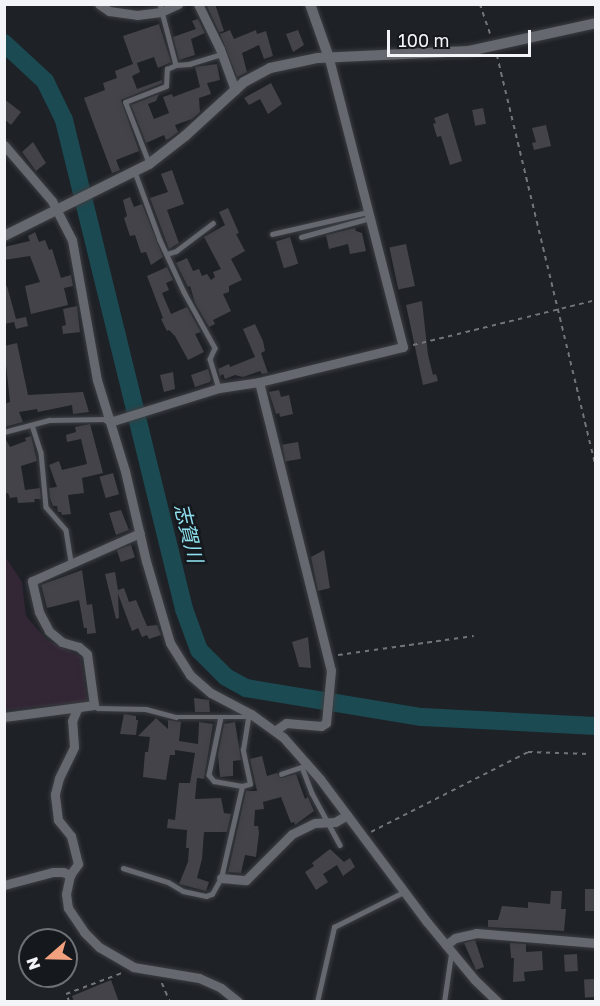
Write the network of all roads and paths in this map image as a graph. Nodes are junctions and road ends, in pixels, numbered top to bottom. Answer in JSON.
{"nodes":[{"id":1,"x":99,"y":4,"type":"edge"},
{"id":2,"x":178,"y":4,"type":"edge"},
{"id":3,"x":198,"y":4,"type":"edge"},
{"id":4,"x":310,"y":4,"type":"edge"},
{"id":5,"x":480,"y":4,"type":"edge"},
{"id":6,"x":160,"y":8,"type":"edge"},
{"id":7,"x":596,"y":22,"type":"edge"},
{"id":8,"x":495,"y":47,"type":"junction"},
{"id":9,"x":222,"y":54,"type":"junction"},
{"id":10,"x":329,"y":58,"type":"junction"},
{"id":11,"x":177,"y":65,"type":"junction"},
{"id":12,"x":235,"y":90,"type":"junction"},
{"id":13,"x":4,"y":146,"type":"edge"},
{"id":14,"x":149,"y":164,"type":"junction"},
{"id":15,"x":135,"y":172,"type":"junction"},
{"id":16,"x":62,"y":209,"type":"junction"},
{"id":17,"x":369,"y":215,"type":"junction"},
{"id":18,"x":213,"y":223,"type":"dead end"},
{"id":19,"x":272,"y":234,"type":"dead end"},
{"id":20,"x":4,"y":236,"type":"edge"},
{"id":21,"x":301,"y":237,"type":"dead end"},
{"id":22,"x":167,"y":254,"type":"junction"},
{"id":23,"x":596,"y":300,"type":"edge"},
{"id":24,"x":558,"y":309,"type":"junction"},
{"id":25,"x":403,"y":347,"type":"junction"},
{"id":26,"x":260,"y":382,"type":"junction"},
{"id":27,"x":219,"y":387,"type":"junction"},
{"id":28,"x":110,"y":420,"type":"junction"},
{"id":29,"x":4,"y":423,"type":"edge"},
{"id":30,"x":32,"y":425,"type":"junction"},
{"id":31,"x":6,"y":432,"type":"edge"},
{"id":32,"x":596,"y":466,"type":"edge"},
{"id":33,"x":140,"y":533,"type":"junction"},
{"id":34,"x":71,"y":562,"type":"junction"},
{"id":35,"x":474,"y":636,"type":"dead end"},
{"id":36,"x":329,"y":658,"type":"junction"},
{"id":37,"x":94,"y":705,"type":"junction"},
{"id":38,"x":76,"y":710,"type":"junction"},
{"id":39,"x":249,"y":716,"type":"junction"},
{"id":40,"x":4,"y":717,"type":"edge"},
{"id":41,"x":221,"y":717,"type":"junction"},
{"id":42,"x":276,"y":730,"type":"junction"},
{"id":43,"x":589,"y":754,"type":"dead end"},
{"id":44,"x":304,"y":765,"type":"junction"},
{"id":45,"x":281,"y":774,"type":"dead end"},
{"id":46,"x":242,"y":786,"type":"junction"},
{"id":47,"x":347,"y":815,"type":"junction"},
{"id":48,"x":327,"y":823,"type":"junction"},
{"id":49,"x":362,"y":835,"type":"junction"},
{"id":50,"x":340,"y":845,"type":"dead end"},
{"id":51,"x":123,"y":868,"type":"dead end"},
{"id":52,"x":70,"y":875,"type":"junction"},
{"id":53,"x":221,"y":878,"type":"junction"},
{"id":54,"x":4,"y":885,"type":"edge"},
{"id":55,"x":404,"y":892,"type":"junction"},
{"id":56,"x":596,"y":943,"type":"edge"},
{"id":57,"x":448,"y":948,"type":"junction"},
{"id":58,"x":133,"y":967,"type":"junction"},
{"id":59,"x":158,"y":972,"type":"junction"},
{"id":60,"x":69,"y":1002,"type":"edge"},
{"id":61,"x":170,"y":1002,"type":"edge"},
{"id":62,"x":238,"y":1002,"type":"edge"},
{"id":63,"x":316,"y":1002,"type":"edge"},
{"id":64,"x":444,"y":1002,"type":"edge"},
{"id":65,"x":498,"y":1002,"type":"edge"}],
"edges":[{"from":1,"to":6,"type":"street"},
{"from":2,"to":6,"type":"street"},
{"from":3,"to":9,"type":"street"},
{"from":4,"to":10,"type":"street"},
{"from":5,"to":8,"type":"path"},
{"from":6,"to":11,"type":"lane"},
{"from":7,"to":8,"type":"street"},
{"from":8,"to":10,"type":"street"},
{"from":8,"to":24,"type":"path"},
{"from":9,"to":11,"type":"lane"},
{"from":9,"to":12,"type":"street"},
{"from":10,"to":12,"type":"street"},
{"from":10,"to":17,"type":"street"},
{"from":11,"to":14,"type":"lane"},
{"from":12,"to":14,"type":"street"},
{"from":13,"to":16,"type":"street"},
{"from":14,"to":15,"type":"street"},
{"from":15,"to":16,"type":"street"},
{"from":15,"to":22,"type":"lane"},
{"from":16,"to":20,"type":"street"},
{"from":16,"to":28,"type":"street"},
{"from":17,"to":19,"type":"lane"},
{"from":17,"to":21,"type":"lane"},
{"from":17,"to":25,"type":"street"},
{"from":18,"to":22,"type":"lane"},
{"from":22,"to":27,"type":"lane"},
{"from":23,"to":24,"type":"path"},
{"from":24,"to":25,"type":"path"},
{"from":24,"to":32,"type":"path"},
{"from":25,"to":26,"type":"street"},
{"from":26,"to":27,"type":"street"},
{"from":26,"to":36,"type":"street"},
{"from":27,"to":28,"type":"street"},
{"from":28,"to":30,"type":"lane"},
{"from":28,"to":33,"type":"street"},
{"from":29,"to":31,"type":"lane"},
{"from":30,"to":31,"type":"lane"},
{"from":30,"to":34,"type":"lane"},
{"from":33,"to":34,"type":"street"},
{"from":33,"to":39,"type":"street"},
{"from":34,"to":37,"type":"street"},
{"from":35,"to":36,"type":"path"},
{"from":36,"to":42,"type":"street"},
{"from":37,"to":38,"type":"street"},
{"from":37,"to":41,"type":"lane"},
{"from":38,"to":40,"type":"street"},
{"from":38,"to":52,"type":"street"},
{"from":39,"to":41,"type":"lane"},
{"from":39,"to":42,"type":"street"},
{"from":39,"to":46,"type":"lane"},
{"from":41,"to":46,"type":"lane"},
{"from":42,"to":44,"type":"street"},
{"from":43,"to":49,"type":"path"},
{"from":44,"to":45,"type":"lane"},
{"from":44,"to":47,"type":"street"},
{"from":44,"to":48,"type":"lane"},
{"from":46,"to":53,"type":"lane"},
{"from":47,"to":48,"type":"street"},
{"from":47,"to":49,"type":"street"},
{"from":48,"to":50,"type":"lane"},
{"from":48,"to":53,"type":"street"},
{"from":49,"to":55,"type":"street"},
{"from":51,"to":53,"type":"lane"},
{"from":52,"to":54,"type":"street"},
{"from":52,"to":58,"type":"street"},
{"from":55,"to":57,"type":"street"},
{"from":55,"to":63,"type":"lane"},
{"from":56,"to":57,"type":"street"},
{"from":57,"to":64,"type":"lane"},
{"from":57,"to":65,"type":"street"},
{"from":58,"to":59,"type":"street"},
{"from":58,"to":60,"type":"path"},
{"from":59,"to":61,"type":"path"},
{"from":59,"to":62,"type":"street"}]}
